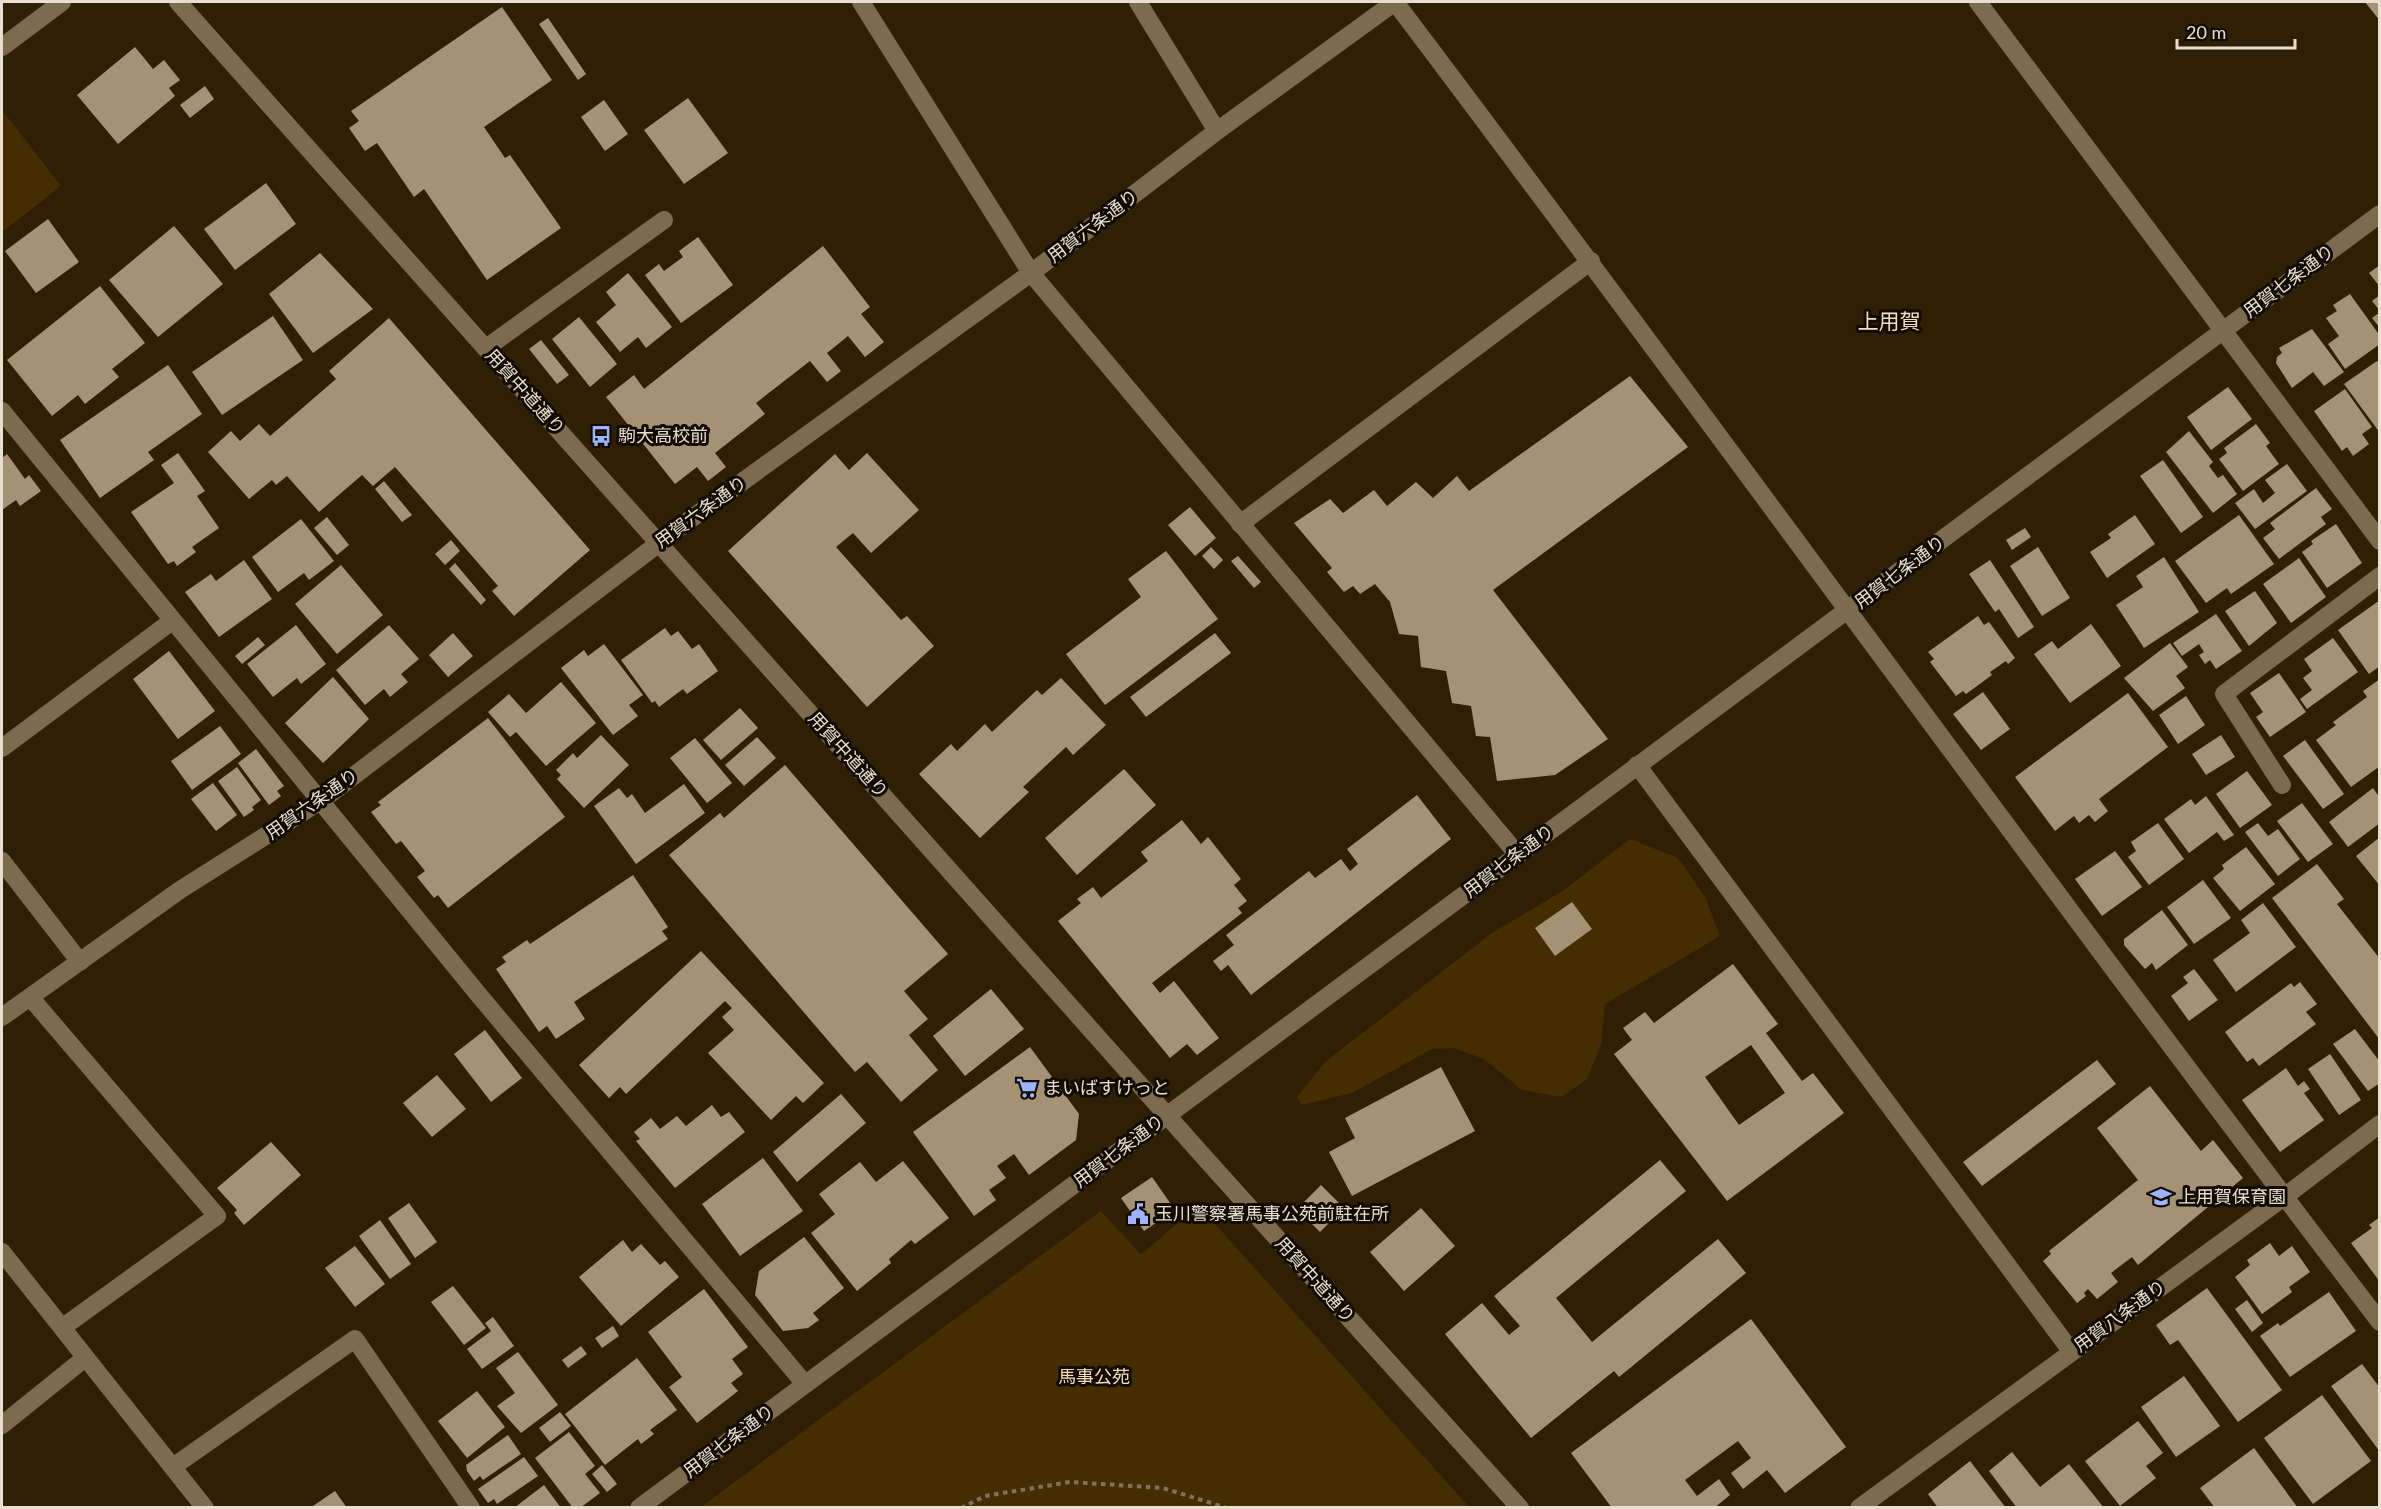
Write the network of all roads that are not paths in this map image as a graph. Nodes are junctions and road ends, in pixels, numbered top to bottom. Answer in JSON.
{"nodes":[{"id":1,"x":62,"y":2,"type":"edge"},
{"id":2,"x":178,"y":2,"type":"edge"},
{"id":3,"x":861,"y":2,"type":"edge"},
{"id":4,"x":1138,"y":2,"type":"edge"},
{"id":5,"x":1395,"y":2,"type":"edge"},
{"id":6,"x":1978,"y":2,"type":"edge"},
{"id":7,"x":2,"y":47,"type":"edge"},
{"id":8,"x":1217,"y":131,"type":"junction"},
{"id":9,"x":2379,"y":214,"type":"edge"},
{"id":10,"x":664,"y":220,"type":"dead end"},
{"id":11,"x":1591,"y":261,"type":"junction"},
{"id":12,"x":1031,"y":273,"type":"junction"},
{"id":13,"x":2223,"y":330,"type":"junction"},
{"id":14,"x":486,"y":348,"type":"junction"},
{"id":15,"x":2,"y":411,"type":"edge"},
{"id":16,"x":1240,"y":524,"type":"junction"},
{"id":17,"x":2379,"y":541,"type":"edge"},
{"id":18,"x":659,"y":543,"type":"junction"},
{"id":19,"x":2379,"y":576,"type":"edge"},
{"id":20,"x":1847,"y":611,"type":"junction"},
{"id":21,"x":172,"y":621,"type":"junction"},
{"id":22,"x":2,"y":748,"type":"edge"},
{"id":23,"x":1637,"y":765,"type":"junction"},
{"id":24,"x":2282,"y":785,"type":"dead end"},
{"id":25,"x":322,"y":800,"type":"junction"},
{"id":26,"x":1518,"y":855,"type":"junction"},
{"id":27,"x":2,"y":861,"type":"edge"},
{"id":28,"x":80,"y":962,"type":"junction"},
{"id":29,"x":30,"y":997,"type":"junction"},
{"id":30,"x":2,"y":1017,"type":"edge"},
{"id":31,"x":1167,"y":1114,"type":"junction"},
{"id":32,"x":2379,"y":1124,"type":"edge"},
{"id":33,"x":2284,"y":1197,"type":"junction"},
{"id":34,"x":2,"y":1252,"type":"edge"},
{"id":35,"x":2379,"y":1322,"type":"edge"},
{"id":36,"x":63,"y":1327,"type":"junction"},
{"id":37,"x":2071,"y":1352,"type":"junction"},
{"id":38,"x":85,"y":1358,"type":"junction"},
{"id":39,"x":806,"y":1384,"type":"junction"},
{"id":40,"x":2,"y":1425,"type":"edge"},
{"id":41,"x":174,"y":1466,"type":"junction"},
{"id":42,"x":205,"y":1508,"type":"edge"},
{"id":43,"x":471,"y":1508,"type":"edge"},
{"id":44,"x":639,"y":1508,"type":"edge"},
{"id":45,"x":1520,"y":1508,"type":"edge"},
{"id":46,"x":1859,"y":1508,"type":"edge"}],
"edges":[{"from":1,"to":7,"type":"street"},
{"from":2,"to":14,"type":"street","name":"用賀中道通り"},
{"from":3,"to":12,"type":"street"},
{"from":4,"to":8,"type":"street"},
{"from":5,"to":8,"type":"street","name":"用賀六条通り"},
{"from":5,"to":11,"type":"street"},
{"from":6,"to":13,"type":"street"},
{"from":8,"to":12,"type":"street","name":"用賀六条通り"},
{"from":9,"to":13,"type":"street","name":"用賀七条通り"},
{"from":10,"to":14,"type":"street"},
{"from":11,"to":16,"type":"street"},
{"from":11,"to":20,"type":"street"},
{"from":12,"to":16,"type":"street"},
{"from":12,"to":18,"type":"street","name":"用賀六条通り"},
{"from":13,"to":17,"type":"street"},
{"from":13,"to":20,"type":"street","name":"用賀七条通り"},
{"from":14,"to":18,"type":"street","name":"用賀中道通り"},
{"from":15,"to":21,"type":"street"},
{"from":16,"to":26,"type":"street"},
{"from":18,"to":25,"type":"street","name":"用賀六条通り"},
{"from":18,"to":31,"type":"street","name":"用賀中道通り"},
{"from":19,"to":24,"type":"street"},
{"from":20,"to":23,"type":"street","name":"用賀七条通り"},
{"from":20,"to":33,"type":"street"},
{"from":21,"to":22,"type":"street"},
{"from":21,"to":25,"type":"street"},
{"from":23,"to":26,"type":"street","name":"用賀七条通り"},
{"from":23,"to":37,"type":"street"},
{"from":25,"to":28,"type":"street","name":"用賀六条通り"},
{"from":25,"to":39,"type":"street"},
{"from":26,"to":31,"type":"street","name":"用賀七条通り"},
{"from":27,"to":28,"type":"street"},
{"from":28,"to":29,"type":"street","name":"用賀六条通り"},
{"from":29,"to":30,"type":"street","name":"用賀六条通り"},
{"from":29,"to":36,"type":"street"},
{"from":31,"to":39,"type":"street","name":"用賀七条通り"},
{"from":31,"to":45,"type":"street","name":"用賀中道通り"},
{"from":32,"to":33,"type":"street","name":"用賀八条通り"},
{"from":33,"to":35,"type":"street"},
{"from":33,"to":37,"type":"street","name":"用賀八条通り"},
{"from":34,"to":36,"type":"street"},
{"from":36,"to":38,"type":"street"},
{"from":37,"to":46,"type":"street","name":"用賀八条通り"},
{"from":38,"to":40,"type":"street"},
{"from":38,"to":41,"type":"street"},
{"from":39,"to":44,"type":"street","name":"用賀七条通り"},
{"from":41,"to":42,"type":"street"},
{"from":41,"to":43,"type":"street"}]}
